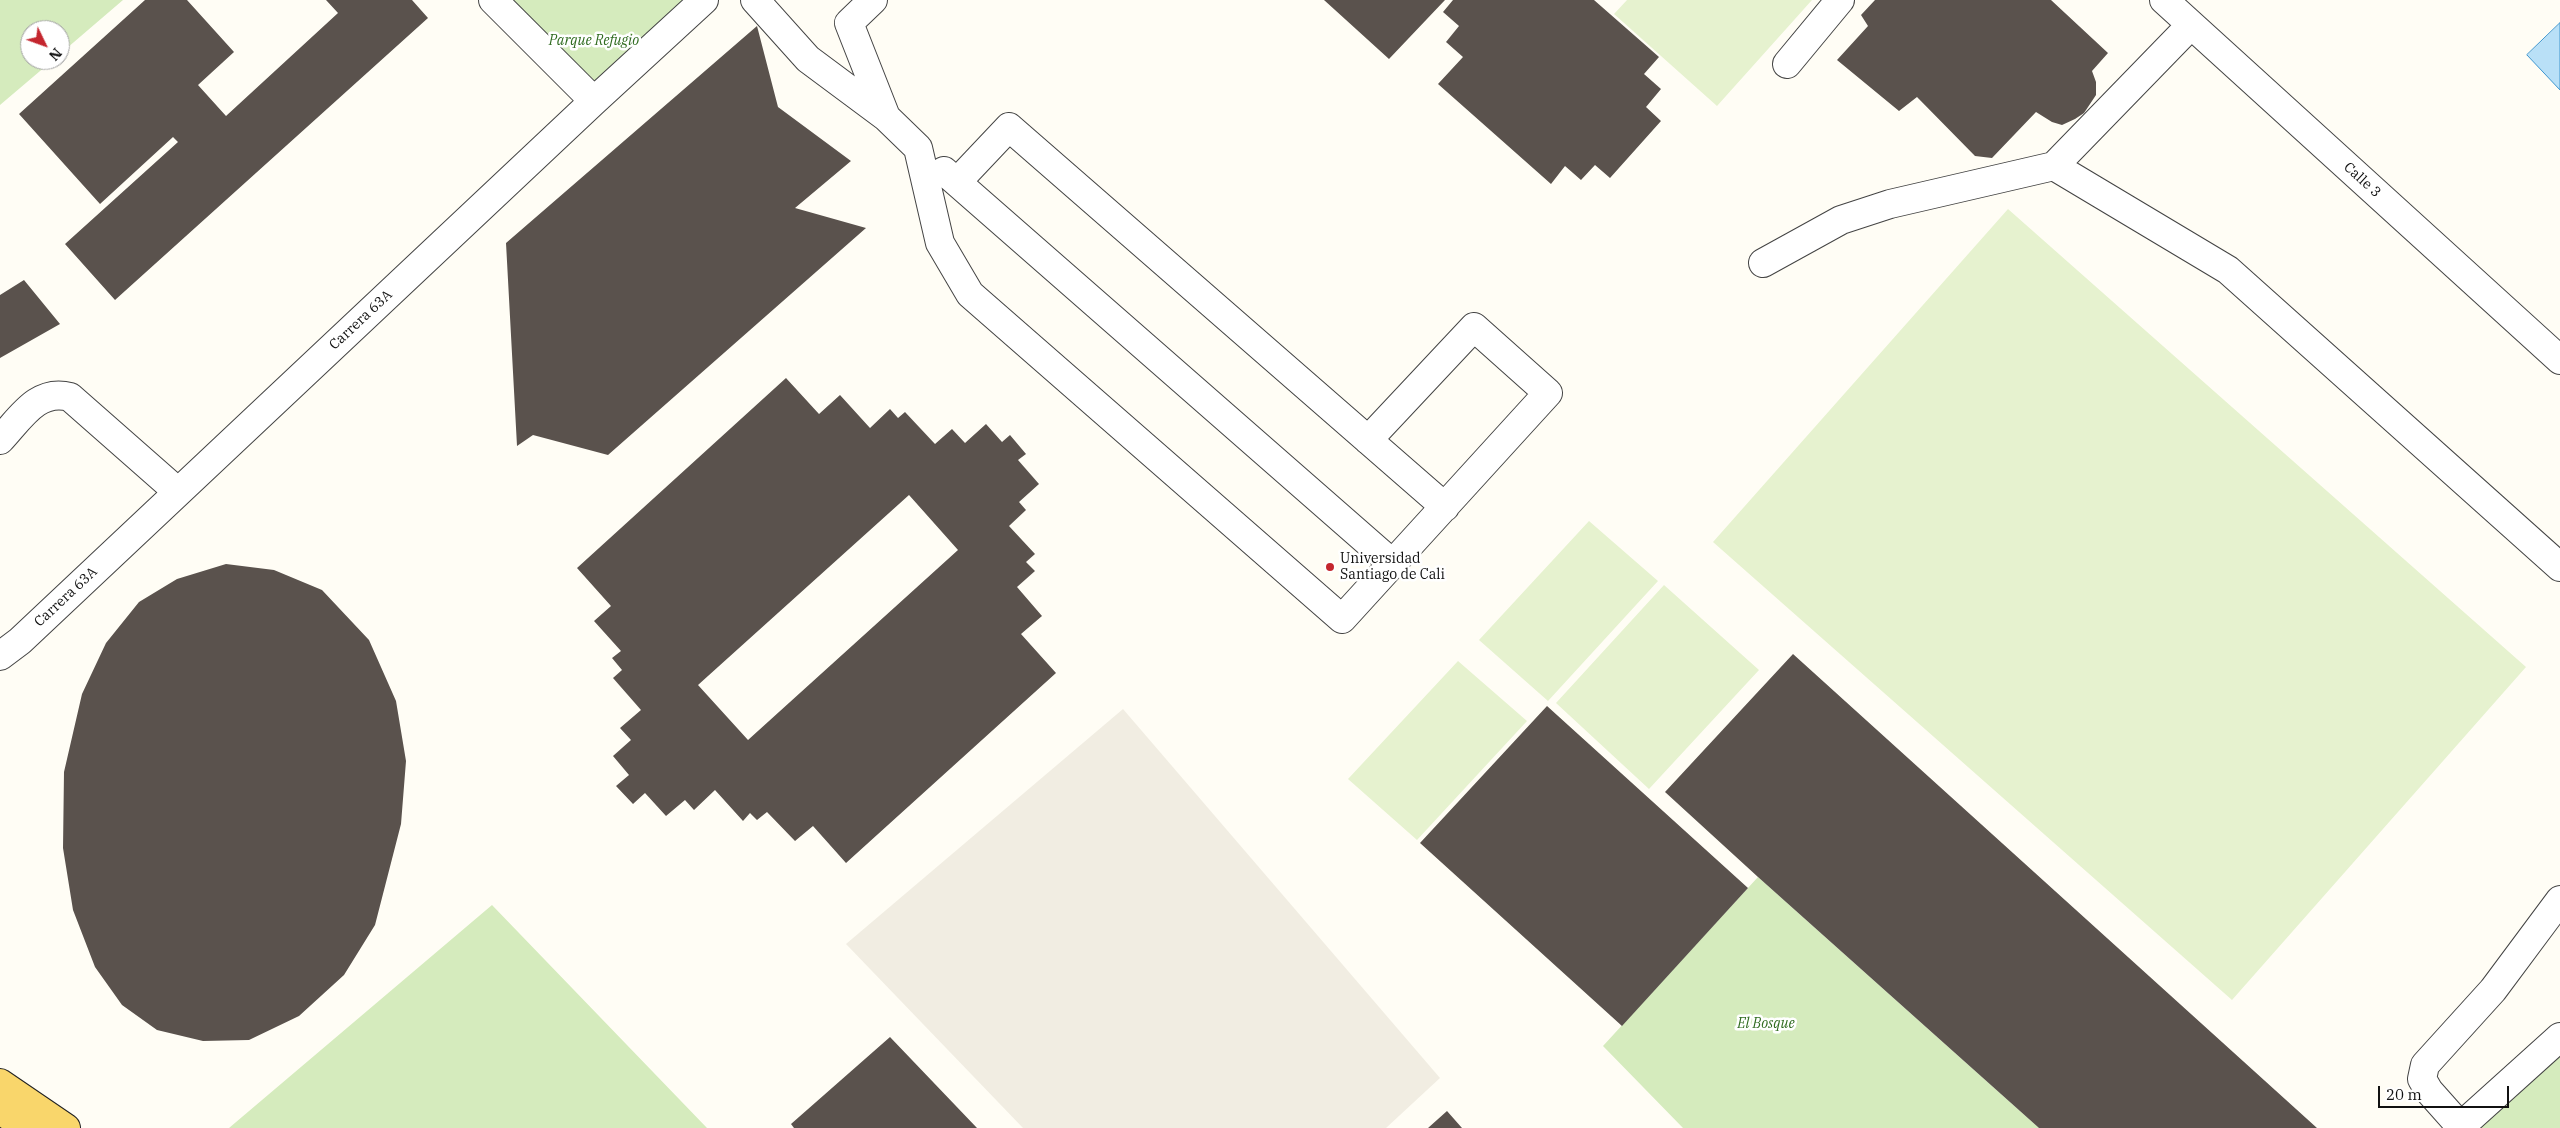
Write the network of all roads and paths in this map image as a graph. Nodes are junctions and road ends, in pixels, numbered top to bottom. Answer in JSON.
{"nodes":[{"id":1,"x":493,"y":0,"type":"edge"},
{"id":2,"x":704,"y":0,"type":"edge"},
{"id":3,"x":756,"y":0,"type":"edge"},
{"id":4,"x":873,"y":0,"type":"edge"},
{"id":5,"x":1840,"y":0,"type":"edge"},
{"id":6,"x":2164,"y":0,"type":"edge"},
{"id":7,"x":2191,"y":25,"type":"junction"},
{"id":8,"x":1787,"y":64,"type":"dead end"},
{"id":9,"x":594,"y":101,"type":"junction"},
{"id":10,"x":886,"y":117,"type":"junction"},
{"id":11,"x":918,"y":148,"type":"junction"},
{"id":12,"x":2054,"y":166,"type":"junction"},
{"id":13,"x":957,"y":182,"type":"junction"},
{"id":14,"x":1763,"y":264,"type":"dead end"},
{"id":15,"x":2560,"y":360,"type":"edge"},
{"id":16,"x":0,"y":440,"type":"edge"},
{"id":17,"x":1368,"y":440,"type":"junction"},
{"id":18,"x":178,"y":492,"type":"junction"},
{"id":19,"x":1445,"y":507,"type":"junction"},
{"id":20,"x":1393,"y":564,"type":"junction"},
{"id":21,"x":2560,"y":567,"type":"edge"},
{"id":22,"x":10,"y":648,"type":"edge"},
{"id":23,"x":0,"y":669,"type":"edge"},
{"id":24,"x":2560,"y":900,"type":"edge"},
{"id":25,"x":2560,"y":1037,"type":"edge"},
{"id":26,"x":0,"y":1083,"type":"edge"},
{"id":27,"x":0,"y":1110,"type":"edge"},
{"id":28,"x":26,"y":1128,"type":"edge"},
{"id":29,"x":66,"y":1128,"type":"edge"},
{"id":30,"x":2460,"y":1128,"type":"edge"}],
"edges":[{"from":1,"to":9,"type":"street"},
{"from":2,"to":9,"type":"street","name":"Carrera 63A"},
{"from":3,"to":10,"type":"street"},
{"from":4,"to":10,"type":"street"},
{"from":5,"to":8,"type":"street"},
{"from":6,"to":7,"type":"street","name":"Calle 3"},
{"from":7,"to":12,"type":"street"},
{"from":7,"to":15,"type":"street","name":"Calle 3"},
{"from":9,"to":18,"type":"street","name":"Carrera 63A"},
{"from":10,"to":11,"type":"street"},
{"from":11,"to":13,"type":"street"},
{"from":11,"to":20,"type":"street"},
{"from":12,"to":14,"type":"street"},
{"from":12,"to":21,"type":"street"},
{"from":13,"to":17,"type":"street"},
{"from":13,"to":20,"type":"street"},
{"from":16,"to":18,"type":"street"},
{"from":17,"to":19,"type":"street"},
{"from":17,"to":19,"type":"street"},
{"from":18,"to":22,"type":"street","name":"Carrera 63A"},
{"from":19,"to":20,"type":"street"},
{"from":22,"to":23,"type":"street","name":"Carrera 63A"},
{"from":24,"to":30,"type":"street"},
{"from":25,"to":30,"type":"street"},
{"from":26,"to":29,"type":"main road"},
{"from":27,"to":28,"type":"main road"}]}
